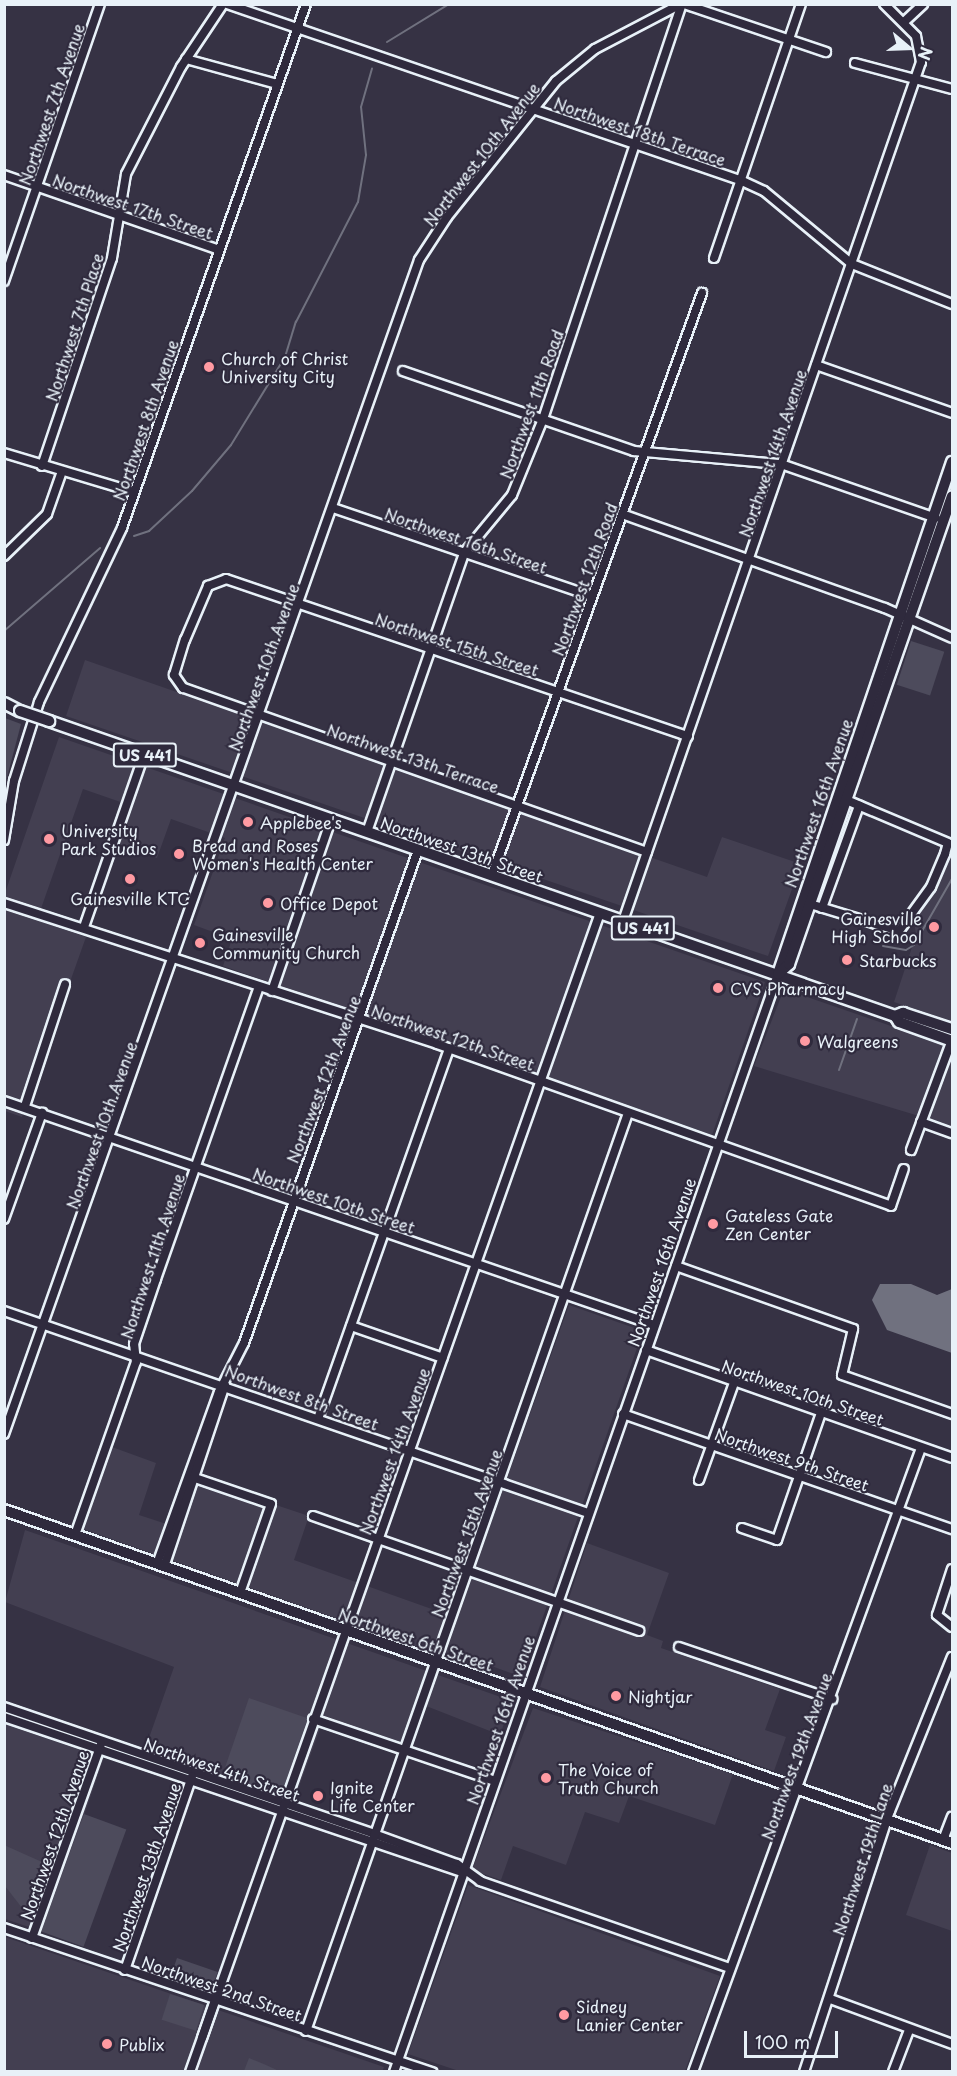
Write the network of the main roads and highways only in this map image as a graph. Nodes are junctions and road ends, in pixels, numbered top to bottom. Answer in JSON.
{"nodes":[{"id":1,"x":952,"y":462,"type":"edge"},
{"id":2,"x":952,"y":496,"type":"edge"},
{"id":3,"x":939,"y":519,"type":"junction"},
{"id":4,"x":4,"y":703,"type":"edge"},
{"id":5,"x":4,"y":709,"type":"edge"},
{"id":6,"x":20,"y":711,"type":"junction"},
{"id":7,"x":841,"y":797,"type":"junction"},
{"id":8,"x":778,"y":974,"type":"junction"},
{"id":9,"x":951,"y":1037,"type":"edge"},
{"id":10,"x":4,"y":1510,"type":"edge"},
{"id":11,"x":948,"y":1842,"type":"edge"}],
"edges":[{"from":1,"to":3,"type":"main road","name":"Northwest 16th Avenue"},
{"from":2,"to":3,"type":"main road","name":"Northwest 16th Avenue"},
{"from":3,"to":7,"type":"main road","name":"Northwest 16th Avenue"},
{"from":4,"to":6,"type":"main road","name":"Northwest 13th Street","number":"US 441"},
{"from":5,"to":6,"type":"main road","name":"Northwest 13th Street","number":"US 441"},
{"from":6,"to":8,"type":"main road","name":"Northwest 13th Street","number":"US 441","bridge":true},
{"from":7,"to":8,"type":"main road","name":"Northwest 16th Avenue"},
{"from":7,"to":8,"type":"main road"},
{"from":8,"to":9,"type":"main road","name":"Northwest 13th Street","number":"US 441"},
{"from":10,"to":11,"type":"main road","name":"Northwest 6th Street"}]}
